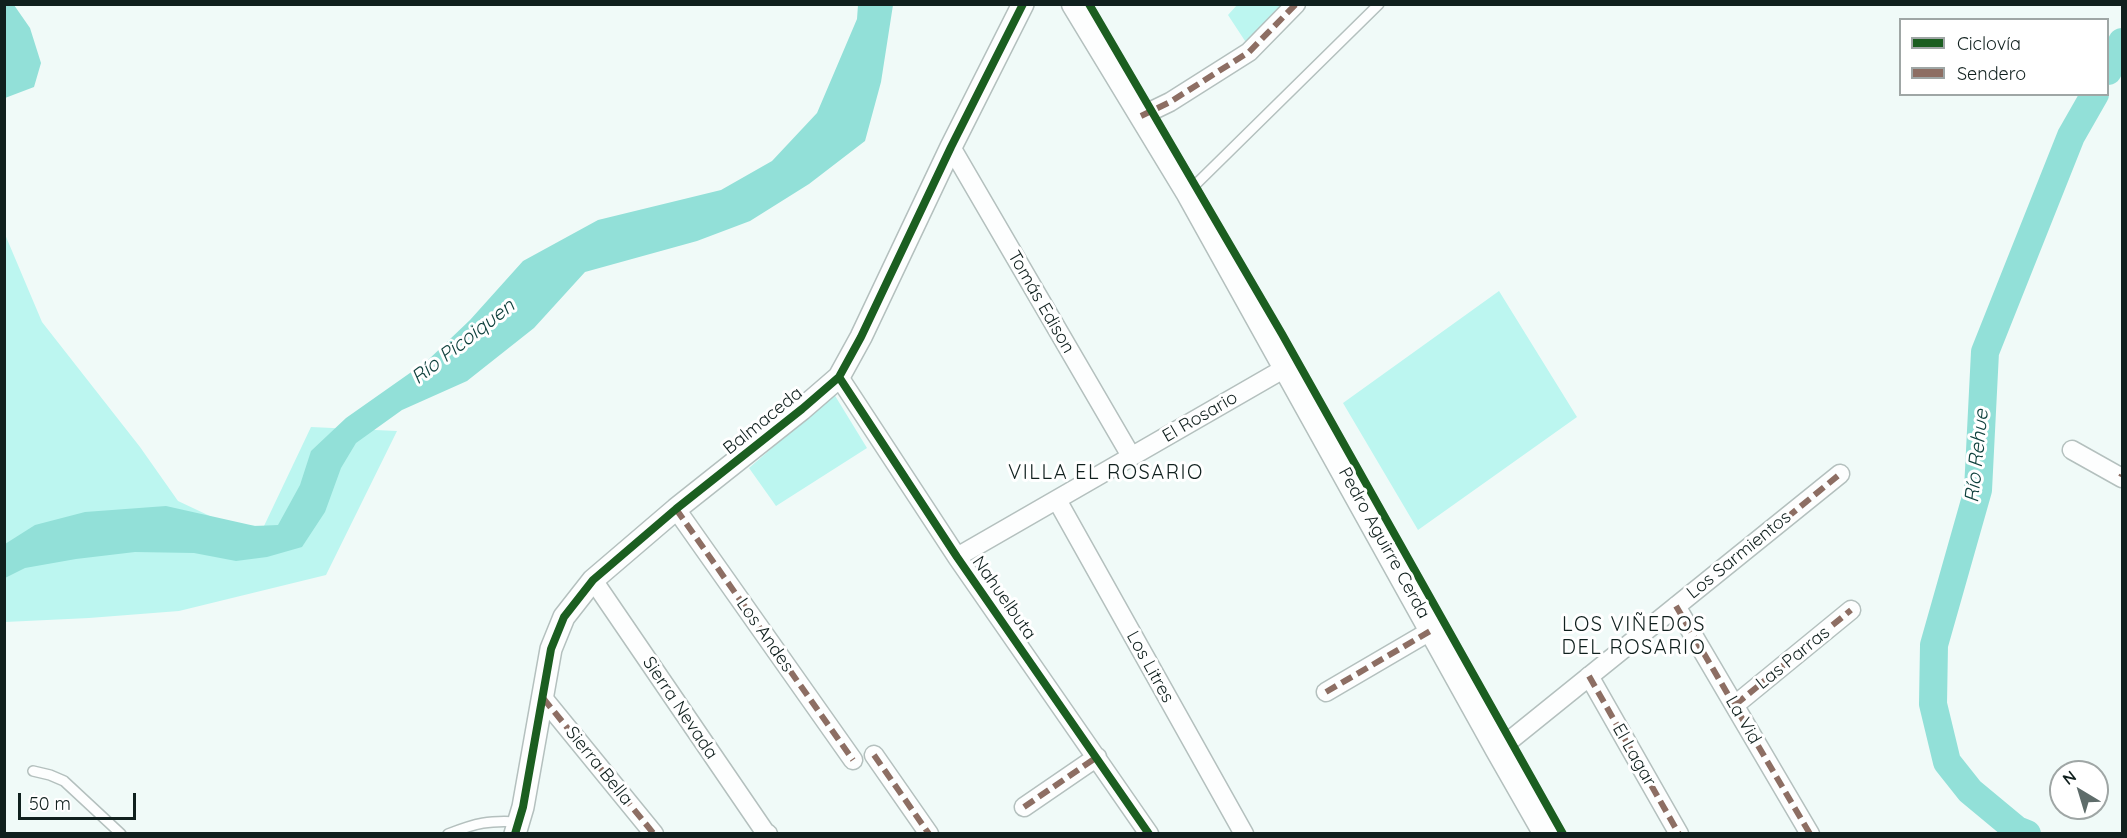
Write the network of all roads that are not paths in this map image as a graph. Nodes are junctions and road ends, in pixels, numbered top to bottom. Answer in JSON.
{"nodes":[{"id":1,"x":1023,"y":4,"type":"edge"},
{"id":2,"x":1074,"y":4,"type":"edge"},
{"id":3,"x":1296,"y":4,"type":"edge"},
{"id":4,"x":1379,"y":4,"type":"edge"},
{"id":5,"x":1141,"y":116,"type":"junction"},
{"id":6,"x":951,"y":147,"type":"junction"},
{"id":7,"x":1188,"y":192,"type":"junction"},
{"id":8,"x":1287,"y":367,"type":"junction"},
{"id":9,"x":839,"y":377,"type":"junction"},
{"id":10,"x":2072,"y":450,"type":"dead end"},
{"id":11,"x":1131,"y":456,"type":"junction"},
{"id":12,"x":1840,"y":474,"type":"dead end"},
{"id":13,"x":2122,"y":477,"type":"edge"},
{"id":14,"x":1057,"y":500,"type":"junction"},
{"id":15,"x":676,"y":509,"type":"junction"},
{"id":16,"x":957,"y":556,"type":"junction"},
{"id":17,"x":593,"y":580,"type":"junction"},
{"id":18,"x":1676,"y":606,"type":"junction"},
{"id":19,"x":1851,"y":610,"type":"dead end"},
{"id":20,"x":1432,"y":630,"type":"junction"},
{"id":21,"x":1589,"y":676,"type":"junction"},
{"id":22,"x":1326,"y":692,"type":"dead end"},
{"id":23,"x":543,"y":698,"type":"junction"},
{"id":24,"x":1735,"y":705,"type":"junction"},
{"id":25,"x":1498,"y":750,"type":"junction"},
{"id":26,"x":874,"y":755,"type":"dead end"},
{"id":27,"x":1097,"y":757,"type":"junction"},
{"id":28,"x":853,"y":760,"type":"dead end"},
{"id":29,"x":33,"y":771,"type":"dead end"},
{"id":30,"x":1024,"y":807,"type":"dead end"},
{"id":31,"x":517,"y":828,"type":"edge"},
{"id":32,"x":121,"y":834,"type":"edge"},
{"id":33,"x":448,"y":834,"type":"edge"},
{"id":34,"x":654,"y":834,"type":"edge"},
{"id":35,"x":768,"y":834,"type":"edge"},
{"id":36,"x":928,"y":834,"type":"edge"},
{"id":37,"x":1149,"y":834,"type":"edge"},
{"id":38,"x":1244,"y":834,"type":"edge"},
{"id":39,"x":1546,"y":834,"type":"edge"},
{"id":40,"x":1679,"y":834,"type":"edge"},
{"id":41,"x":1810,"y":834,"type":"edge"}],
"edges":[{"from":1,"to":6,"type":"street","name":"Balmaceda"},
{"from":2,"to":5,"type":"main road","name":"Pedro Aguirre Cerda"},
{"from":3,"to":5,"type":"street"},
{"from":4,"to":7,"type":"lane"},
{"from":5,"to":7,"type":"main road","name":"Pedro Aguirre Cerda"},
{"from":6,"to":9,"type":"street","name":"Balmaceda"},
{"from":6,"to":11,"type":"street","name":"Tomás Edison"},
{"from":7,"to":8,"type":"main road","name":"Pedro Aguirre Cerda"},
{"from":8,"to":11,"type":"street","name":"El Rosario"},
{"from":8,"to":20,"type":"main road","name":"Pedro Aguirre Cerda"},
{"from":9,"to":15,"type":"street","name":"Balmaceda"},
{"from":9,"to":16,"type":"street","name":"Nahuelbuta"},
{"from":10,"to":13,"type":"street"},
{"from":11,"to":14,"type":"street","name":"El Rosario"},
{"from":12,"to":18,"type":"street","name":"Los Sarmientos"},
{"from":14,"to":16,"type":"street","name":"El Rosario"},
{"from":14,"to":38,"type":"street","name":"Los Litres"},
{"from":15,"to":17,"type":"street","name":"Balmaceda"},
{"from":15,"to":28,"type":"street","name":"Los Andes"},
{"from":16,"to":27,"type":"street","name":"Nahuelbuta"},
{"from":17,"to":23,"type":"street","name":"Balmaceda"},
{"from":17,"to":35,"type":"street","name":"Sierra Nevada"},
{"from":18,"to":21,"type":"street","name":"Los Sarmientos"},
{"from":18,"to":24,"type":"street","name":"La Vid"},
{"from":19,"to":24,"type":"street","name":"Las Parras"},
{"from":20,"to":22,"type":"street"},
{"from":20,"to":25,"type":"main road","name":"Pedro Aguirre Cerda"},
{"from":21,"to":25,"type":"street","name":"Los Sarmientos"},
{"from":21,"to":40,"type":"street","name":"El Lagar"},
{"from":23,"to":31,"type":"street","name":"Balmaceda"},
{"from":23,"to":34,"type":"street","name":"Sierra Bella"},
{"from":24,"to":41,"type":"street","name":"La Vid"},
{"from":25,"to":39,"type":"main road","name":"Pedro Aguirre Cerda"},
{"from":26,"to":36,"type":"street"},
{"from":27,"to":30,"type":"street"},
{"from":27,"to":37,"type":"street","name":"Nahuelbuta"},
{"from":29,"to":32,"type":"lane"},
{"from":31,"to":33,"type":"lane"}]}
